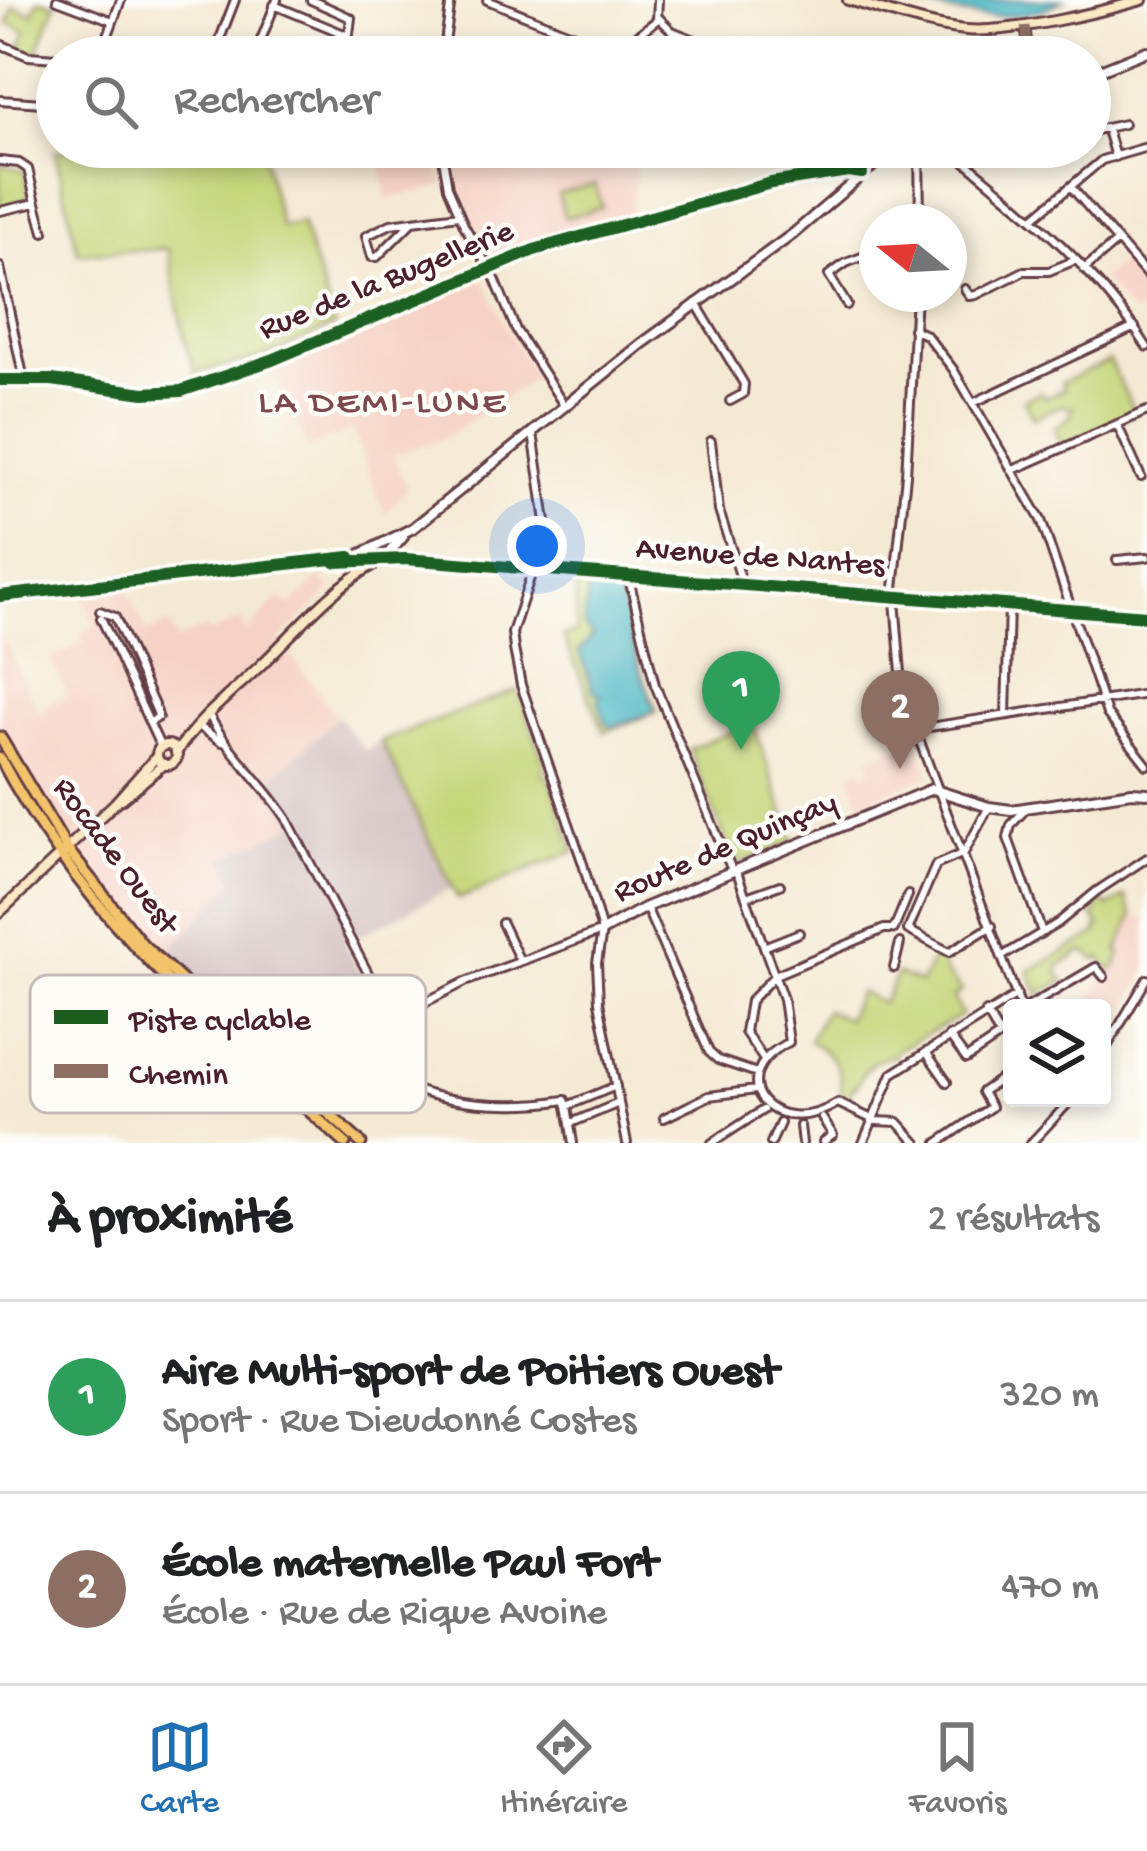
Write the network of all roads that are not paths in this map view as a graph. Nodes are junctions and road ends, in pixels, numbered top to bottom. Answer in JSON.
{"nodes":[{"id":1,"x":57,"y":0,"type":"edge"},
{"id":2,"x":122,"y":0,"type":"edge"},
{"id":3,"x":235,"y":0,"type":"edge"},
{"id":4,"x":311,"y":0,"type":"edge"},
{"id":5,"x":452,"y":0,"type":"edge"},
{"id":6,"x":487,"y":0,"type":"edge"},
{"id":7,"x":658,"y":0,"type":"edge"},
{"id":8,"x":848,"y":0,"type":"edge"},
{"id":9,"x":1142,"y":0,"type":"edge"},
{"id":10,"x":276,"y":3,"type":"edge"},
{"id":11,"x":658,"y":17,"type":"junction"},
{"id":12,"x":113,"y":22,"type":"junction"},
{"id":13,"x":1025,"y":26,"type":"junction"},
{"id":14,"x":108,"y":36,"type":"edge"},
{"id":15,"x":221,"y":36,"type":"edge"},
{"id":16,"x":263,"y":36,"type":"edge"},
{"id":17,"x":349,"y":36,"type":"joint"},
{"id":18,"x":446,"y":36,"type":"edge"},
{"id":19,"x":579,"y":36,"type":"edge"},
{"id":20,"x":635,"y":36,"type":"edge"},
{"id":21,"x":685,"y":36,"type":"edge"},
{"id":22,"x":1026,"y":36,"type":"edge"},
{"id":23,"x":0,"y":44,"type":"edge"},
{"id":24,"x":1147,"y":51,"type":"edge"},
{"id":25,"x":36,"y":57,"type":"edge"},
{"id":26,"x":1111,"y":66,"type":"edge"},
{"id":27,"x":0,"y":100,"type":"edge"},
{"id":28,"x":36,"y":103,"type":"edge"},
{"id":29,"x":1124,"y":124,"type":"dead end"},
{"id":30,"x":1111,"y":129,"type":"edge"},
{"id":31,"x":1111,"y":144,"type":"edge"},
{"id":32,"x":1147,"y":147,"type":"edge"},
{"id":33,"x":1115,"y":157,"type":"junction"},
{"id":34,"x":1111,"y":158,"type":"edge"},
{"id":35,"x":0,"y":161,"type":"edge"},
{"id":36,"x":445,"y":168,"type":"edge"},
{"id":37,"x":868,"y":168,"type":"edge"},
{"id":38,"x":919,"y":168,"type":"edge"},
{"id":39,"x":973,"y":168,"type":"edge"},
{"id":40,"x":1093,"y":168,"type":"edge"},
{"id":41,"x":862,"y":173,"type":"junction"},
{"id":42,"x":1071,"y":187,"type":"junction"},
{"id":43,"x":36,"y":203,"type":"junction"},
{"id":44,"x":920,"y":204,"type":"edge"},
{"id":45,"x":0,"y":211,"type":"edge"},
{"id":46,"x":459,"y":214,"type":"junction"},
{"id":47,"x":1033,"y":218,"type":"junction"},
{"id":48,"x":412,"y":220,"type":"junction"},
{"id":49,"x":44,"y":232,"type":"dead end"},
{"id":50,"x":1118,"y":241,"type":"junction"},
{"id":51,"x":859,"y":257,"type":"edge"},
{"id":52,"x":1076,"y":260,"type":"junction"},
{"id":53,"x":0,"y":267,"type":"edge"},
{"id":54,"x":488,"y":267,"type":"junction"},
{"id":55,"x":1084,"y":269,"type":"junction"},
{"id":56,"x":1147,"y":275,"type":"edge"},
{"id":57,"x":967,"y":292,"type":"edge"},
{"id":58,"x":696,"y":303,"type":"junction"},
{"id":59,"x":847,"y":305,"type":"dead end"},
{"id":60,"x":914,"y":312,"type":"edge"},
{"id":61,"x":1135,"y":327,"type":"junction"},
{"id":62,"x":913,"y":329,"type":"junction"},
{"id":63,"x":1147,"y":347,"type":"edge"},
{"id":64,"x":0,"y":380,"type":"edge"},
{"id":65,"x":25,"y":380,"type":"junction"},
{"id":66,"x":730,"y":401,"type":"dead end"},
{"id":67,"x":975,"y":402,"type":"junction"},
{"id":68,"x":565,"y":407,"type":"junction"},
{"id":69,"x":1147,"y":411,"type":"edge"},
{"id":70,"x":1118,"y":424,"type":"junction"},
{"id":71,"x":533,"y":433,"type":"junction"},
{"id":72,"x":712,"y":441,"type":"dead end"},
{"id":73,"x":1013,"y":470,"type":"junction"},
{"id":74,"x":1142,"y":477,"type":"dead end"},
{"id":75,"x":413,"y":528,"type":"junction"},
{"id":76,"x":387,"y":544,"type":"junction"},
{"id":77,"x":355,"y":557,"type":"junction"},
{"id":78,"x":1147,"y":557,"type":"edge"},
{"id":79,"x":368,"y":560,"type":"junction"},
{"id":80,"x":383,"y":560,"type":"junction"},
{"id":81,"x":1117,"y":560,"type":"dead end"},
{"id":82,"x":335,"y":562,"type":"junction"},
{"id":83,"x":533,"y":569,"type":"junction"},
{"id":84,"x":547,"y":570,"type":"junction"},
{"id":85,"x":361,"y":571,"type":"junction"},
{"id":86,"x":628,"y":575,"type":"junction"},
{"id":87,"x":743,"y":585,"type":"junction"},
{"id":88,"x":0,"y":596,"type":"edge"},
{"id":89,"x":896,"y":596,"type":"junction"},
{"id":90,"x":1009,"y":605,"type":"junction"},
{"id":91,"x":1072,"y":610,"type":"junction"},
{"id":92,"x":100,"y":614,"type":"dead end"},
{"id":93,"x":1147,"y":616,"type":"edge"},
{"id":94,"x":1147,"y":694,"type":"edge"},
{"id":95,"x":1102,"y":700,"type":"junction"},
{"id":96,"x":209,"y":715,"type":"junction"},
{"id":97,"x":1006,"y":715,"type":"junction"},
{"id":98,"x":197,"y":726,"type":"junction"},
{"id":99,"x":916,"y":730,"type":"junction"},
{"id":100,"x":0,"y":737,"type":"edge"},
{"id":101,"x":225,"y":744,"type":"junction"},
{"id":102,"x":165,"y":754,"type":"junction"},
{"id":103,"x":0,"y":758,"type":"edge"},
{"id":104,"x":1147,"y":765,"type":"edge"},
{"id":105,"x":939,"y":789,"type":"junction"},
{"id":106,"x":1147,"y":793,"type":"edge"},
{"id":107,"x":989,"y":807,"type":"junction"},
{"id":108,"x":1025,"y":809,"type":"junction"},
{"id":109,"x":63,"y":853,"type":"junction"},
{"id":110,"x":964,"y":853,"type":"junction"},
{"id":111,"x":1147,"y":858,"type":"edge"},
{"id":112,"x":735,"y":870,"type":"junction"},
{"id":113,"x":780,"y":885,"type":"dead end"},
{"id":114,"x":908,"y":896,"type":"dead end"},
{"id":115,"x":746,"y":897,"type":"junction"},
{"id":116,"x":646,"y":907,"type":"junction"},
{"id":117,"x":0,"y":912,"type":"edge"},
{"id":118,"x":502,"y":923,"type":"dead end"},
{"id":119,"x":992,"y":926,"type":"junction"},
{"id":120,"x":602,"y":931,"type":"junction"},
{"id":121,"x":1042,"y":932,"type":"junction"},
{"id":122,"x":799,"y":933,"type":"dead end"},
{"id":123,"x":900,"y":943,"type":"dead end"},
{"id":124,"x":766,"y":946,"type":"junction"},
{"id":125,"x":1003,"y":956,"type":"junction"},
{"id":126,"x":520,"y":961,"type":"junction"},
{"id":127,"x":894,"y":968,"type":"dead end"},
{"id":128,"x":159,"y":975,"type":"edge"},
{"id":129,"x":174,"y":975,"type":"edge"},
{"id":130,"x":369,"y":975,"type":"edge"},
{"id":131,"x":775,"y":975,"type":"junction"},
{"id":132,"x":1104,"y":976,"type":"dead end"},
{"id":133,"x":1147,"y":979,"type":"edge"},
{"id":134,"x":1017,"y":995,"type":"junction"},
{"id":135,"x":1019,"y":999,"type":"edge"},
{"id":136,"x":1040,"y":999,"type":"edge"},
{"id":137,"x":426,"y":1002,"type":"edge"},
{"id":138,"x":986,"y":1012,"type":"junction"},
{"id":139,"x":949,"y":1036,"type":"junction"},
{"id":140,"x":1111,"y":1040,"type":"edge"},
{"id":141,"x":926,"y":1052,"type":"junction"},
{"id":142,"x":764,"y":1060,"type":"junction"},
{"id":143,"x":758,"y":1073,"type":"junction"},
{"id":144,"x":1003,"y":1077,"type":"edge"},
{"id":145,"x":947,"y":1082,"type":"dead end"},
{"id":146,"x":616,"y":1086,"type":"junction"},
{"id":147,"x":756,"y":1090,"type":"junction"},
{"id":148,"x":426,"y":1093,"type":"edge"},
{"id":149,"x":735,"y":1094,"type":"junction"},
{"id":150,"x":620,"y":1103,"type":"junction"},
{"id":151,"x":739,"y":1105,"type":"dead end"},
{"id":152,"x":567,"y":1106,"type":"junction"},
{"id":153,"x":1062,"y":1107,"type":"edge"},
{"id":154,"x":764,"y":1110,"type":"junction"},
{"id":155,"x":854,"y":1110,"type":"junction"},
{"id":156,"x":311,"y":1113,"type":"edge"},
{"id":157,"x":328,"y":1113,"type":"edge"},
{"id":158,"x":664,"y":1118,"type":"dead end"},
{"id":159,"x":822,"y":1118,"type":"junction"},
{"id":160,"x":871,"y":1119,"type":"junction"},
{"id":161,"x":848,"y":1120,"type":"dead end"},
{"id":162,"x":571,"y":1123,"type":"junction"},
{"id":163,"x":780,"y":1123,"type":"junction"},
{"id":164,"x":800,"y":1126,"type":"junction"},
{"id":165,"x":773,"y":1142,"type":"edge"},
{"id":166,"x":823,"y":1142,"type":"edge"},
{"id":167,"x":345,"y":1143,"type":"edge"},
{"id":168,"x":361,"y":1143,"type":"edge"},
{"id":169,"x":573,"y":1143,"type":"edge"},
{"id":170,"x":627,"y":1143,"type":"edge"},
{"id":171,"x":712,"y":1143,"type":"edge"},
{"id":172,"x":802,"y":1143,"type":"edge"},
{"id":173,"x":863,"y":1143,"type":"edge"},
{"id":174,"x":917,"y":1143,"type":"edge"},
{"id":175,"x":938,"y":1143,"type":"edge"},
{"id":176,"x":1030,"y":1143,"type":"edge"}],
"edges":[{"from":1,"to":12,"type":"street"},
{"from":2,"to":12,"type":"street"},
{"from":3,"to":15,"type":"street"},
{"from":4,"to":17,"type":"street"},
{"from":5,"to":18,"type":"street"},
{"from":6,"to":19,"type":"street"},
{"from":7,"to":11,"type":"street"},
{"from":8,"to":13,"type":"main road"},
{"from":9,"to":13,"type":"main road"},
{"from":10,"to":16,"type":"street"},
{"from":10,"to":17,"type":"street"},
{"from":11,"to":20,"type":"street"},
{"from":11,"to":21,"type":"street"},
{"from":12,"to":14,"type":"street"},
{"from":13,"to":22,"type":"street"},
{"from":23,"to":25,"type":"street"},
{"from":24,"to":26,"type":"street"},
{"from":27,"to":28,"type":"street"},
{"from":29,"to":30,"type":"street"},
{"from":31,"to":33,"type":"street"},
{"from":32,"to":33,"type":"street"},
{"from":33,"to":34,"type":"street"},
{"from":35,"to":43,"type":"street"},
{"from":36,"to":46,"type":"street"},
{"from":37,"to":41,"type":"street"},
{"from":38,"to":44,"type":"street"},
{"from":39,"to":47,"type":"street"},
{"from":40,"to":42,"type":"street"},
{"from":41,"to":54,"type":"street","name":"Rue de la Bugellerie"},
{"from":41,"to":58,"type":"street"},
{"from":42,"to":47,"type":"street"},
{"from":42,"to":50,"type":"street"},
{"from":43,"to":45,"type":"street"},
{"from":43,"to":49,"type":"street"},
{"from":46,"to":48,"type":"street"},
{"from":46,"to":54,"type":"street"},
{"from":47,"to":52,"type":"street"},
{"from":48,"to":48,"type":"street"},
{"from":50,"to":55,"type":"street"},
{"from":50,"to":56,"type":"street"},
{"from":51,"to":59,"type":"street"},
{"from":52,"to":55,"type":"street"},
{"from":52,"to":57,"type":"street"},
{"from":53,"to":65,"type":"street"},
{"from":54,"to":65,"type":"street","name":"Rue de la Bugellerie"},
{"from":54,"to":68,"type":"street"},
{"from":55,"to":61,"type":"street"},
{"from":58,"to":66,"type":"street"},
{"from":58,"to":68,"type":"street"},
{"from":60,"to":62,"type":"street"},
{"from":61,"to":63,"type":"street"},
{"from":61,"to":67,"type":"street"},
{"from":62,"to":67,"type":"street"},
{"from":62,"to":89,"type":"street"},
{"from":64,"to":65,"type":"street","name":"Rue de la Bugellerie"},
{"from":67,"to":73,"type":"street"},
{"from":68,"to":71,"type":"street"},
{"from":69,"to":70,"type":"street"},
{"from":70,"to":73,"type":"street"},
{"from":70,"to":74,"type":"street"},
{"from":71,"to":75,"type":"street"},
{"from":71,"to":84,"type":"street"},
{"from":72,"to":87,"type":"street"},
{"from":73,"to":91,"type":"street"},
{"from":75,"to":76,"type":"street"},
{"from":75,"to":80,"type":"street"},
{"from":76,"to":77,"type":"street"},
{"from":76,"to":79,"type":"street"},
{"from":77,"to":79,"type":"main road"},
{"from":77,"to":82,"type":"main road"},
{"from":78,"to":81,"type":"street"},
{"from":79,"to":80,"type":"main road","name":"Avenue de Nantes"},
{"from":79,"to":82,"type":"main road"},
{"from":79,"to":85,"type":"main road"},
{"from":80,"to":83,"type":"main road","name":"Avenue de Nantes"},
{"from":80,"to":85,"type":"main road"},
{"from":82,"to":88,"type":"main road"},
{"from":83,"to":84,"type":"main road","name":"Avenue de Nantes"},
{"from":83,"to":120,"type":"street"},
{"from":84,"to":86,"type":"main road","name":"Avenue de Nantes"},
{"from":85,"to":96,"type":"main road"},
{"from":86,"to":87,"type":"main road","name":"Avenue de Nantes"},
{"from":86,"to":112,"type":"street"},
{"from":87,"to":89,"type":"main road","name":"Avenue de Nantes"},
{"from":89,"to":90,"type":"main road","name":"Avenue de Nantes"},
{"from":89,"to":99,"type":"street"},
{"from":90,"to":91,"type":"main road","name":"Avenue de Nantes"},
{"from":90,"to":97,"type":"street"},
{"from":91,"to":93,"type":"main road","name":"Avenue de Nantes"},
{"from":91,"to":95,"type":"street"},
{"from":92,"to":102,"type":"street"},
{"from":94,"to":95,"type":"street"},
{"from":95,"to":97,"type":"street"},
{"from":95,"to":104,"type":"street"},
{"from":96,"to":98,"type":"main road"},
{"from":96,"to":101,"type":"street"},
{"from":97,"to":99,"type":"street"},
{"from":98,"to":101,"type":"street"},
{"from":98,"to":102,"type":"main road"},
{"from":99,"to":105,"type":"street"},
{"from":100,"to":109,"type":"main road","name":"Rocade Ouest"},
{"from":101,"to":130,"type":"street"},
{"from":102,"to":109,"type":"main road"},
{"from":103,"to":109,"type":"main road"},
{"from":105,"to":107,"type":"street"},
{"from":105,"to":110,"type":"street"},
{"from":105,"to":112,"type":"street","name":"Route de Quinçay"},
{"from":106,"to":108,"type":"street"},
{"from":107,"to":108,"type":"street"},
{"from":107,"to":110,"type":"street"},
{"from":108,"to":121,"type":"street"},
{"from":109,"to":117,"type":"main road"},
{"from":109,"to":128,"type":"main road","name":"Rocade Ouest"},
{"from":109,"to":129,"type":"main road","name":"Rocade Ouest"},
{"from":110,"to":119,"type":"street"},
{"from":110,"to":119,"type":"street"},
{"from":111,"to":121,"type":"street"},
{"from":112,"to":115,"type":"street"},
{"from":112,"to":116,"type":"street","name":"Route de Quinçay"},
{"from":113,"to":115,"type":"street"},
{"from":114,"to":131,"type":"street"},
{"from":115,"to":124,"type":"street"},
{"from":116,"to":120,"type":"street","name":"Route de Quinçay"},
{"from":116,"to":143,"type":"street"},
{"from":118,"to":126,"type":"street"},
{"from":119,"to":125,"type":"street"},
{"from":120,"to":126,"type":"street"},
{"from":120,"to":146,"type":"street"},
{"from":121,"to":125,"type":"street"},
{"from":122,"to":124,"type":"street"},
{"from":123,"to":127,"type":"street"},
{"from":124,"to":131,"type":"street"},
{"from":125,"to":134,"type":"street"},
{"from":126,"to":137,"type":"street"},
{"from":131,"to":142,"type":"street"},
{"from":131,"to":142,"type":"street"},
{"from":132,"to":136,"type":"street"},
{"from":133,"to":140,"type":"street"},
{"from":134,"to":135,"type":"street"},
{"from":134,"to":138,"type":"street"},
{"from":138,"to":139,"type":"street"},
{"from":138,"to":139,"type":"street"},
{"from":139,"to":141,"type":"street"},
{"from":141,"to":145,"type":"street"},
{"from":141,"to":160,"type":"street"},
{"from":142,"to":143,"type":"street"},
{"from":143,"to":147,"type":"street"},
{"from":144,"to":175,"type":"street"},
{"from":146,"to":150,"type":"street"},
{"from":146,"to":152,"type":"street"},
{"from":147,"to":149,"type":"street"},
{"from":147,"to":154,"type":"street"},
{"from":148,"to":152,"type":"street"},
{"from":149,"to":151,"type":"street"},
{"from":149,"to":158,"type":"street"},
{"from":150,"to":162,"type":"street"},
{"from":150,"to":170,"type":"street"},
{"from":152,"to":162,"type":"street"},
{"from":153,"to":176,"type":"street"},
{"from":154,"to":163,"type":"street"},
{"from":154,"to":171,"type":"street"},
{"from":155,"to":159,"type":"street"},
{"from":155,"to":160,"type":"street"},
{"from":155,"to":161,"type":"street"},
{"from":156,"to":167,"type":"main road","name":"Rocade Ouest"},
{"from":157,"to":168,"type":"main road","name":"Rocade Ouest"},
{"from":159,"to":164,"type":"street"},
{"from":159,"to":166,"type":"street"},
{"from":160,"to":173,"type":"street"},
{"from":160,"to":174,"type":"street"},
{"from":162,"to":169,"type":"street"},
{"from":163,"to":164,"type":"street"},
{"from":163,"to":165,"type":"street"},
{"from":164,"to":172,"type":"street"}]}
